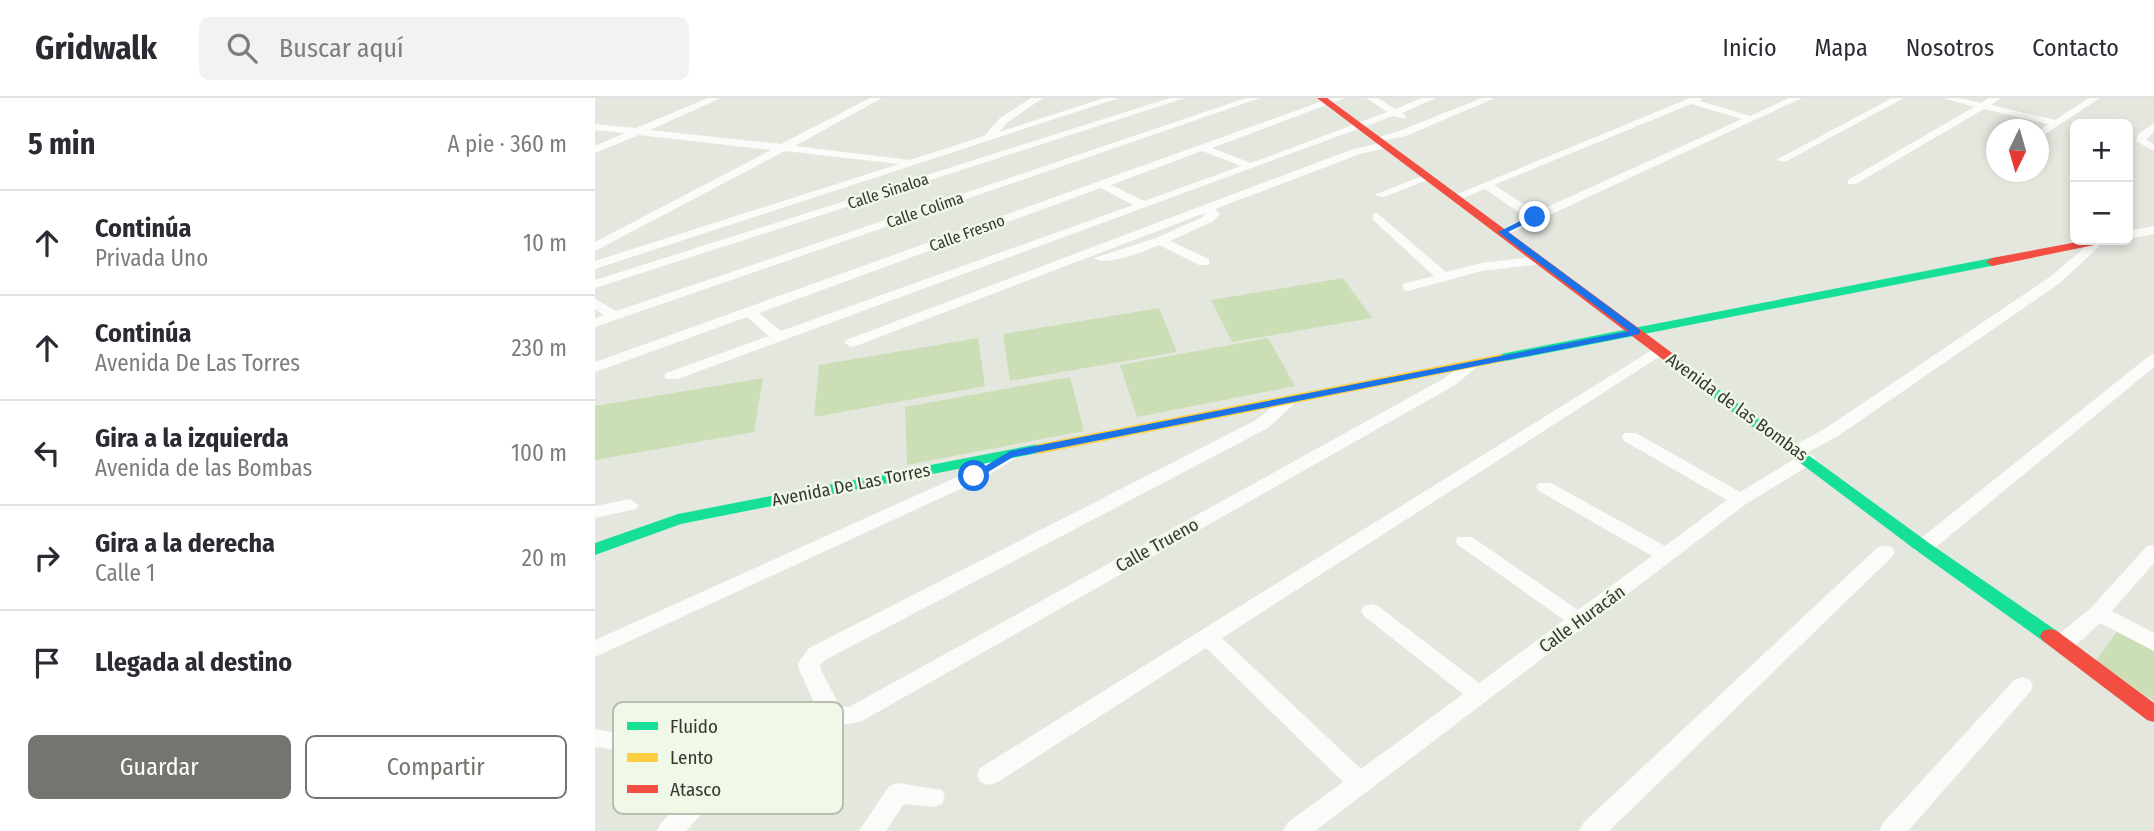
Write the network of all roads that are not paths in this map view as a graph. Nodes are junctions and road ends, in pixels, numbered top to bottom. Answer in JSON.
{"nodes":[{"id":1,"x":716,"y":98,"type":"edge"},
{"id":2,"x":877,"y":98,"type":"edge"},
{"id":3,"x":1038,"y":98,"type":"edge"},
{"id":4,"x":1114,"y":98,"type":"edge"},
{"id":5,"x":1180,"y":98,"type":"edge"},
{"id":6,"x":1255,"y":98,"type":"edge"},
{"id":7,"x":1371,"y":98,"type":"edge"},
{"id":8,"x":1431,"y":98,"type":"edge"},
{"id":9,"x":1490,"y":98,"type":"edge"},
{"id":10,"x":1797,"y":98,"type":"edge"},
{"id":11,"x":1899,"y":98,"type":"edge"},
{"id":12,"x":1948,"y":98,"type":"edge"},
{"id":13,"x":1996,"y":98,"type":"edge"},
{"id":14,"x":2095,"y":98,"type":"edge"},
{"id":15,"x":1330,"y":100,"type":"edge"},
{"id":16,"x":1694,"y":100,"type":"edge"},
{"id":17,"x":1982,"y":106,"type":"junction"},
{"id":18,"x":1394,"y":113,"type":"junction"},
{"id":19,"x":1751,"y":119,"type":"junction"},
{"id":20,"x":1407,"y":122,"type":"dead end"},
{"id":21,"x":2056,"y":123,"type":"junction"},
{"id":22,"x":1359,"y":126,"type":"junction"},
{"id":23,"x":2154,"y":126,"type":"edge"},
{"id":24,"x":595,"y":127,"type":"edge"},
{"id":25,"x":2049,"y":128,"type":"edge"},
{"id":26,"x":637,"y":132,"type":"junction"},
{"id":27,"x":987,"y":137,"type":"junction"},
{"id":28,"x":1382,"y":142,"type":"junction"},
{"id":29,"x":779,"y":148,"type":"junction"},
{"id":30,"x":1203,"y":148,"type":"junction"},
{"id":31,"x":2154,"y":148,"type":"edge"},
{"id":32,"x":595,"y":150,"type":"edge"},
{"id":33,"x":1781,"y":160,"type":"dead end"},
{"id":34,"x":913,"y":162,"type":"junction"},
{"id":35,"x":1250,"y":166,"type":"junction"},
{"id":36,"x":960,"y":168,"type":"junction"},
{"id":37,"x":986,"y":172,"type":"dead end"},
{"id":38,"x":999,"y":173,"type":"dead end"},
{"id":39,"x":1025,"y":176,"type":"junction"},
{"id":40,"x":1429,"y":177,"type":"junction"},
{"id":41,"x":1851,"y":182,"type":"dead end"},
{"id":42,"x":1101,"y":184,"type":"junction"},
{"id":43,"x":1486,"y":185,"type":"junction"},
{"id":44,"x":1380,"y":195,"type":"dead end"},
{"id":45,"x":1456,"y":197,"type":"junction"},
{"id":46,"x":1143,"y":205,"type":"junction"},
{"id":47,"x":1207,"y":208,"type":"junction"},
{"id":48,"x":1377,"y":217,"type":"dead end"},
{"id":49,"x":1535,"y":217,"type":"junction"},
{"id":50,"x":2154,"y":230,"type":"edge"},
{"id":51,"x":1502,"y":232,"type":"junction"},
{"id":52,"x":2133,"y":234,"type":"edge"},
{"id":53,"x":1160,"y":241,"type":"junction"},
{"id":54,"x":2077,"y":245,"type":"edge"},
{"id":55,"x":2096,"y":245,"type":"edge"},
{"id":56,"x":595,"y":247,"type":"edge"},
{"id":57,"x":1085,"y":254,"type":"junction"},
{"id":58,"x":1540,"y":260,"type":"junction"},
{"id":59,"x":1204,"y":262,"type":"dead end"},
{"id":60,"x":595,"y":265,"type":"edge"},
{"id":61,"x":1442,"y":276,"type":"junction"},
{"id":62,"x":595,"y":284,"type":"edge"},
{"id":63,"x":1408,"y":287,"type":"dead end"},
{"id":64,"x":595,"y":303,"type":"edge"},
{"id":65,"x":748,"y":311,"type":"junction"},
{"id":66,"x":614,"y":316,"type":"junction"},
{"id":67,"x":595,"y":323,"type":"edge"},
{"id":68,"x":1637,"y":332,"type":"junction"},
{"id":69,"x":778,"y":336,"type":"junction"},
{"id":70,"x":851,"y":343,"type":"dead end"},
{"id":71,"x":1660,"y":350,"type":"junction"},
{"id":72,"x":2154,"y":359,"type":"edge"},
{"id":73,"x":595,"y":366,"type":"edge"},
{"id":74,"x":1470,"y":366,"type":"junction"},
{"id":75,"x":672,"y":376,"type":"dead end"},
{"id":76,"x":1289,"y":401,"type":"junction"},
{"id":77,"x":1630,"y":437,"type":"dead end"},
{"id":78,"x":1010,"y":454,"type":"junction"},
{"id":79,"x":1802,"y":455,"type":"junction"},
{"id":80,"x":1545,"y":487,"type":"dead end"},
{"id":81,"x":1740,"y":500,"type":"junction"},
{"id":82,"x":630,"y":505,"type":"dead end"},
{"id":83,"x":595,"y":512,"type":"edge"},
{"id":84,"x":1465,"y":541,"type":"dead end"},
{"id":85,"x":1923,"y":547,"type":"junction"},
{"id":86,"x":595,"y":549,"type":"edge"},
{"id":87,"x":2154,"y":551,"type":"edge"},
{"id":88,"x":1885,"y":552,"type":"dead end"},
{"id":89,"x":1668,"y":556,"type":"junction"},
{"id":90,"x":1371,"y":611,"type":"dead end"},
{"id":91,"x":2098,"y":613,"type":"junction"},
{"id":92,"x":1580,"y":621,"type":"junction"},
{"id":93,"x":1209,"y":638,"type":"junction"},
{"id":94,"x":2154,"y":643,"type":"edge"},
{"id":95,"x":2062,"y":644,"type":"junction"},
{"id":96,"x":595,"y":649,"type":"edge"},
{"id":97,"x":2022,"y":685,"type":"dead end"},
{"id":98,"x":1478,"y":694,"type":"junction"},
{"id":99,"x":827,"y":702,"type":"edge"},
{"id":100,"x":2154,"y":714,"type":"edge"},
{"id":101,"x":843,"y":717,"type":"edge"},
{"id":102,"x":989,"y":775,"type":"dead end"},
{"id":103,"x":1358,"y":782,"type":"junction"},
{"id":104,"x":933,"y":797,"type":"dead end"},
{"id":105,"x":686,"y":814,"type":"edge"},
{"id":106,"x":670,"y":831,"type":"edge"},
{"id":107,"x":872,"y":831,"type":"edge"},
{"id":108,"x":1296,"y":831,"type":"edge"},
{"id":109,"x":1592,"y":831,"type":"edge"},
{"id":110,"x":1892,"y":831,"type":"edge"}],
"edges":[{"from":1,"to":26,"type":"street"},
{"from":2,"to":29,"type":"street"},
{"from":3,"to":27,"type":"street"},
{"from":4,"to":27,"type":"street"},
{"from":5,"to":36,"type":"street","name":"Calle Sinaloa"},
{"from":6,"to":39,"type":"street","name":"Calle Colima"},
{"from":7,"to":18,"type":"street"},
{"from":8,"to":18,"type":"street"},
{"from":9,"to":28,"type":"street"},
{"from":10,"to":19,"type":"street"},
{"from":11,"to":33,"type":"street"},
{"from":12,"to":17,"type":"street"},
{"from":13,"to":17,"type":"street"},
{"from":14,"to":21,"type":"street"},
{"from":15,"to":22,"type":"street","name":"Avenida de las Bombas"},
{"from":15,"to":30,"type":"street","name":"Calle Fresno"},
{"from":16,"to":19,"type":"street"},
{"from":16,"to":43,"type":"street"},
{"from":17,"to":21,"type":"street"},
{"from":17,"to":41,"type":"street"},
{"from":18,"to":20,"type":"street"},
{"from":18,"to":22,"type":"street"},
{"from":19,"to":49,"type":"street"},
{"from":21,"to":25,"type":"street"},
{"from":22,"to":28,"type":"street","name":"Avenida de las Bombas"},
{"from":22,"to":35,"type":"street"},
{"from":23,"to":31,"type":"street"},
{"from":24,"to":26,"type":"street"},
{"from":26,"to":29,"type":"street"},
{"from":26,"to":32,"type":"street"},
{"from":27,"to":34,"type":"street"},
{"from":28,"to":40,"type":"street","name":"Avenida de las Bombas"},
{"from":28,"to":47,"type":"street"},
{"from":29,"to":34,"type":"street"},
{"from":29,"to":56,"type":"street"},
{"from":30,"to":35,"type":"street"},
{"from":30,"to":42,"type":"street","name":"Calle Fresno"},
{"from":34,"to":36,"type":"street"},
{"from":34,"to":60,"type":"street"},
{"from":35,"to":46,"type":"street"},
{"from":36,"to":37,"type":"street"},
{"from":36,"to":62,"type":"street","name":"Calle Sinaloa"},
{"from":38,"to":39,"type":"street"},
{"from":39,"to":66,"type":"street","name":"Calle Colima"},
{"from":40,"to":44,"type":"street"},
{"from":40,"to":45,"type":"street","name":"Avenida de las Bombas"},
{"from":42,"to":46,"type":"street"},
{"from":42,"to":65,"type":"street","name":"Calle Fresno"},
{"from":43,"to":45,"type":"street"},
{"from":43,"to":49,"type":"street"},
{"from":45,"to":51,"type":"street","name":"Avenida de las Bombas"},
{"from":46,"to":69,"type":"street"},
{"from":47,"to":53,"type":"street"},
{"from":47,"to":57,"type":"street"},
{"from":48,"to":61,"type":"street"},
{"from":49,"to":51,"type":"street"},
{"from":50,"to":52,"type":"street"},
{"from":51,"to":58,"type":"street","name":"Avenida de las Bombas"},
{"from":53,"to":57,"type":"street"},
{"from":53,"to":59,"type":"street"},
{"from":54,"to":68,"type":"street","name":"Avenida De Las Torres"},
{"from":55,"to":79,"type":"street","name":"Calle Huracán"},
{"from":57,"to":70,"type":"street"},
{"from":58,"to":61,"type":"street"},
{"from":58,"to":68,"type":"street","name":"Avenida de las Bombas"},
{"from":61,"to":63,"type":"street"},
{"from":64,"to":66,"type":"street"},
{"from":65,"to":69,"type":"street"},
{"from":65,"to":73,"type":"street","name":"Calle Fresno"},
{"from":66,"to":67,"type":"street","name":"Calle Colima"},
{"from":68,"to":71,"type":"street","name":"Avenida de las Bombas"},
{"from":68,"to":74,"type":"street","name":"Avenida De Las Torres"},
{"from":69,"to":75,"type":"street"},
{"from":71,"to":79,"type":"street","name":"Avenida de las Bombas"},
{"from":71,"to":93,"type":"street"},
{"from":72,"to":85,"type":"street"},
{"from":74,"to":76,"type":"street","name":"Avenida De Las Torres"},
{"from":74,"to":101,"type":"street","name":"Calle Trueno"},
{"from":76,"to":78,"type":"street","name":"Avenida De Las Torres"},
{"from":76,"to":99,"type":"street","name":"Calle Trueno"},
{"from":77,"to":81,"type":"street"},
{"from":78,"to":86,"type":"street","name":"Avenida De Las Torres"},
{"from":78,"to":96,"type":"street"},
{"from":79,"to":81,"type":"street","name":"Calle Huracán"},
{"from":79,"to":85,"type":"street","name":"Avenida de las Bombas"},
{"from":80,"to":89,"type":"street"},
{"from":81,"to":89,"type":"street","name":"Calle Huracán"},
{"from":82,"to":83,"type":"street"},
{"from":84,"to":92,"type":"street"},
{"from":85,"to":95,"type":"street","name":"Avenida de las Bombas"},
{"from":87,"to":91,"type":"street"},
{"from":88,"to":109,"type":"street"},
{"from":89,"to":92,"type":"street","name":"Calle Huracán"},
{"from":90,"to":98,"type":"street"},
{"from":91,"to":94,"type":"street"},
{"from":91,"to":95,"type":"street"},
{"from":92,"to":98,"type":"street","name":"Calle Huracán"},
{"from":93,"to":102,"type":"street"},
{"from":93,"to":103,"type":"street"},
{"from":95,"to":100,"type":"street","name":"Avenida de las Bombas"},
{"from":97,"to":110,"type":"street"},
{"from":98,"to":103,"type":"street","name":"Calle Huracán"},
{"from":103,"to":108,"type":"street","name":"Calle Huracán"},
{"from":104,"to":107,"type":"street"},
{"from":105,"to":106,"type":"street"}]}
